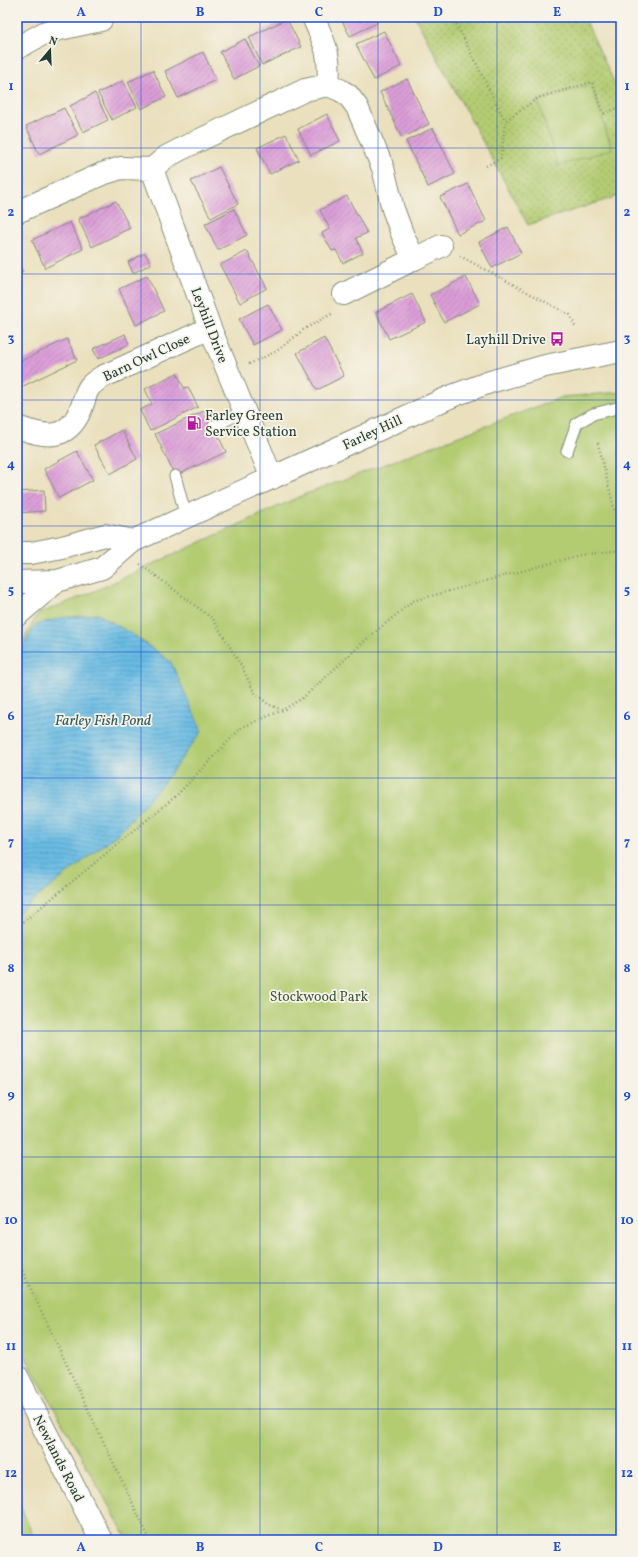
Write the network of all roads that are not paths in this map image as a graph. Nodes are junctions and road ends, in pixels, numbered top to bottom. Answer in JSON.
{"nodes":[{"id":1,"x":313,"y":17,"type":"edge"},
{"id":2,"x":101,"y":20,"type":"dead end"},
{"id":3,"x":43,"y":24,"type":"edge"},
{"id":4,"x":17,"y":48,"type":"edge"},
{"id":5,"x":328,"y":85,"type":"junction"},
{"id":6,"x":152,"y":169,"type":"junction"},
{"id":7,"x":17,"y":212,"type":"edge"},
{"id":8,"x":441,"y":246,"type":"road end"},
{"id":9,"x":414,"y":259,"type":"junction"},
{"id":10,"x":344,"y":294,"type":"road end"},
{"id":11,"x":210,"y":328,"type":"junction"},
{"id":12,"x":621,"y":351,"type":"edge"},
{"id":13,"x":621,"y":407,"type":"edge"},
{"id":14,"x":244,"y":412,"type":"junction"},
{"id":15,"x":214,"y":426,"type":"dead end"},
{"id":16,"x":17,"y":427,"type":"edge"},
{"id":17,"x":567,"y":451,"type":"dead end"},
{"id":18,"x":175,"y":476,"type":"dead end"},
{"id":19,"x":272,"y":478,"type":"junction"},
{"id":20,"x":186,"y":517,"type":"junction"},
{"id":21,"x":135,"y":551,"type":"junction"},
{"id":22,"x":17,"y":553,"type":"edge"},
{"id":23,"x":57,"y":581,"type":"junction"},
{"id":24,"x":17,"y":582,"type":"edge"},
{"id":25,"x":17,"y":615,"type":"edge"},
{"id":26,"x":17,"y":1376,"type":"edge"},
{"id":27,"x":101,"y":1540,"type":"edge"}],
"edges":[{"from":1,"to":5,"type":"street"},
{"from":2,"to":3,"type":"street"},
{"from":3,"to":4,"type":"street"},
{"from":5,"to":6,"type":"street"},
{"from":5,"to":9,"type":"street"},
{"from":6,"to":7,"type":"street"},
{"from":6,"to":11,"type":"street","name":"Leyhill Drive"},
{"from":8,"to":9,"type":"street"},
{"from":9,"to":10,"type":"street"},
{"from":11,"to":14,"type":"street","name":"Leyhill Drive"},
{"from":11,"to":16,"type":"street","name":"Barn Owl Close"},
{"from":12,"to":19,"type":"street","name":"Farley Hill"},
{"from":13,"to":17,"type":"lane"},
{"from":14,"to":15,"type":"lane"},
{"from":14,"to":19,"type":"street","name":"Leyhill Drive"},
{"from":18,"to":20,"type":"lane"},
{"from":19,"to":20,"type":"street","name":"Farley Hill"},
{"from":20,"to":21,"type":"street","name":"Farley Hill"},
{"from":21,"to":22,"type":"street"},
{"from":21,"to":23,"type":"street","name":"Farley Hill"},
{"from":23,"to":24,"type":"street","name":"Farley Hill"},
{"from":23,"to":25,"type":"street"},
{"from":26,"to":27,"type":"street","name":"Newlands Road"}]}
